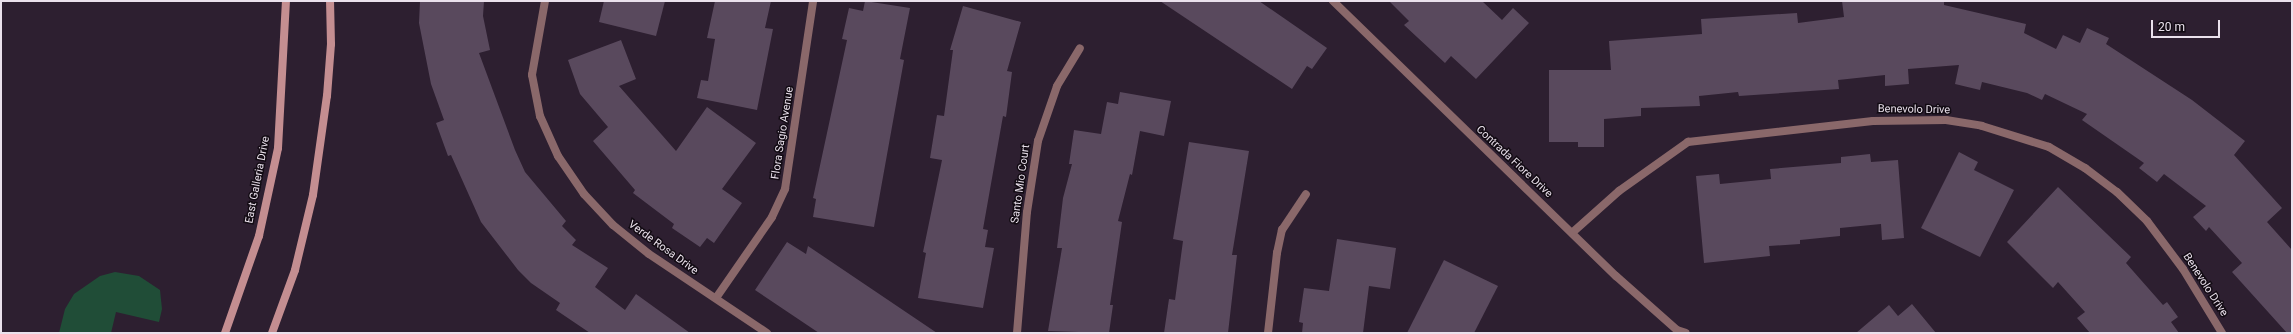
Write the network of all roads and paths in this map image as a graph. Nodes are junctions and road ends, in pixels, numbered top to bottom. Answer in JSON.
{"nodes":[{"id":1,"x":286,"y":1,"type":"edge"},
{"id":2,"x":330,"y":1,"type":"edge"},
{"id":3,"x":545,"y":1,"type":"edge"},
{"id":4,"x":813,"y":1,"type":"edge"},
{"id":5,"x":1333,"y":1,"type":"edge"},
{"id":6,"x":1080,"y":48,"type":"dead end"},
{"id":7,"x":1306,"y":194,"type":"dead end"},
{"id":8,"x":1573,"y":232,"type":"junction"},
{"id":9,"x":716,"y":298,"type":"junction"},
{"id":10,"x":225,"y":333,"type":"edge"},
{"id":11,"x":272,"y":333,"type":"edge"},
{"id":12,"x":767,"y":333,"type":"edge"},
{"id":13,"x":1017,"y":333,"type":"edge"},
{"id":14,"x":1268,"y":333,"type":"edge"},
{"id":15,"x":1686,"y":333,"type":"edge"},
{"id":16,"x":2222,"y":333,"type":"edge"}],
"edges":[{"from":1,"to":10,"type":"main road","name":"East Galleria Drive"},
{"from":2,"to":11,"type":"main road"},
{"from":3,"to":9,"type":"street","name":"Verde Rosa Drive"},
{"from":4,"to":9,"type":"street","name":"Flora Sagio Avenue"},
{"from":5,"to":8,"type":"street","name":"Contrada Fiore Drive"},
{"from":6,"to":13,"type":"street","name":"Santo Mio Court"},
{"from":7,"to":14,"type":"street"},
{"from":8,"to":15,"type":"street","name":"Contrada Fiore Drive"},
{"from":8,"to":16,"type":"street","name":"Benevolo Drive"},
{"from":9,"to":12,"type":"street","name":"Verde Rosa Drive"}]}
